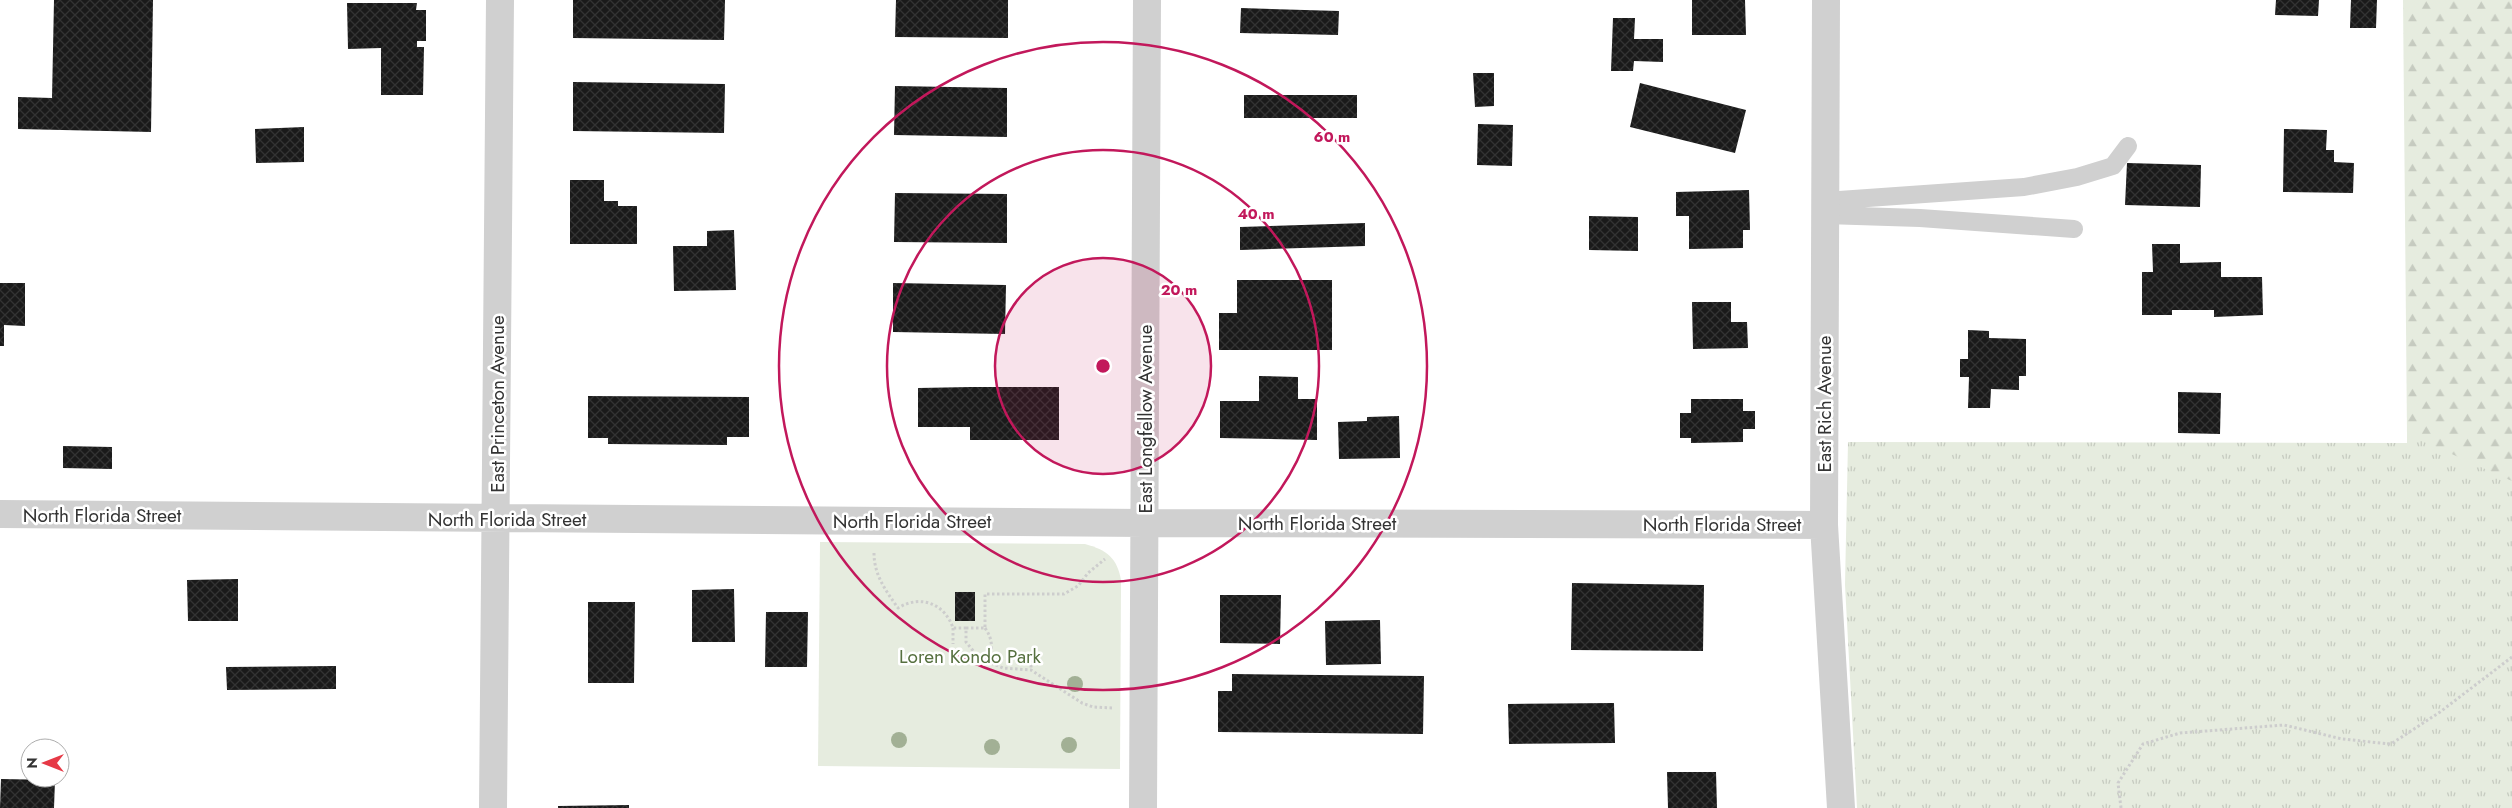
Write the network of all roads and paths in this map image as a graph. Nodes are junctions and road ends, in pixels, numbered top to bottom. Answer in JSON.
{"nodes":[{"id":1,"x":500,"y":0,"type":"edge"},
{"id":2,"x":1147,"y":0,"type":"edge"},
{"id":3,"x":1826,"y":0,"type":"edge"},
{"id":4,"x":2128,"y":146,"type":"dead end"},
{"id":5,"x":1825,"y":208,"type":"junction"},
{"id":6,"x":2074,"y":229,"type":"dead end"},
{"id":7,"x":0,"y":514,"type":"edge"},
{"id":8,"x":496,"y":518,"type":"junction"},
{"id":9,"x":1145,"y":523,"type":"junction"},
{"id":10,"x":1824,"y":525,"type":"junction"},
{"id":11,"x":874,"y":549,"type":"dead end"},
{"id":12,"x":1104,"y":559,"type":"dead end"},
{"id":13,"x":953,"y":628,"type":"junction"},
{"id":14,"x":966,"y":628,"type":"junction"},
{"id":15,"x":985,"y":628,"type":"junction"},
{"id":16,"x":953,"y":644,"type":"dead end"},
{"id":17,"x":1031,"y":655,"type":"dead end"},
{"id":18,"x":2512,"y":657,"type":"edge"},
{"id":19,"x":988,"y":662,"type":"junction"},
{"id":20,"x":1031,"y":670,"type":"junction"},
{"id":21,"x":1113,"y":708,"type":"dead end"},
{"id":22,"x":493,"y":808,"type":"edge"},
{"id":23,"x":1143,"y":808,"type":"edge"},
{"id":24,"x":1841,"y":808,"type":"edge"},
{"id":25,"x":2121,"y":808,"type":"edge"}],
"edges":[{"from":1,"to":8,"type":"street","name":"East Princeton Avenue"},
{"from":2,"to":9,"type":"street","name":"East Longfellow Avenue"},
{"from":3,"to":5,"type":"street","name":"East Rich Avenue"},
{"from":4,"to":5,"type":"lane"},
{"from":5,"to":6,"type":"lane"},
{"from":5,"to":10,"type":"street","name":"East Rich Avenue"},
{"from":7,"to":8,"type":"street","name":"North Florida Street"},
{"from":8,"to":9,"type":"street","name":"North Florida Street"},
{"from":8,"to":22,"type":"street","name":"East Princeton Avenue"},
{"from":9,"to":10,"type":"street","name":"North Florida Street"},
{"from":9,"to":23,"type":"street","name":"East Longfellow Avenue"},
{"from":10,"to":24,"type":"street","name":"East Rich Avenue"},
{"from":11,"to":13,"type":"path"},
{"from":12,"to":15,"type":"path"},
{"from":13,"to":14,"type":"path"},
{"from":13,"to":16,"type":"path"},
{"from":14,"to":15,"type":"path"},
{"from":14,"to":19,"type":"path"},
{"from":15,"to":19,"type":"path"},
{"from":17,"to":20,"type":"path"},
{"from":18,"to":25,"type":"path"},
{"from":19,"to":20,"type":"path"},
{"from":20,"to":21,"type":"path"}]}
